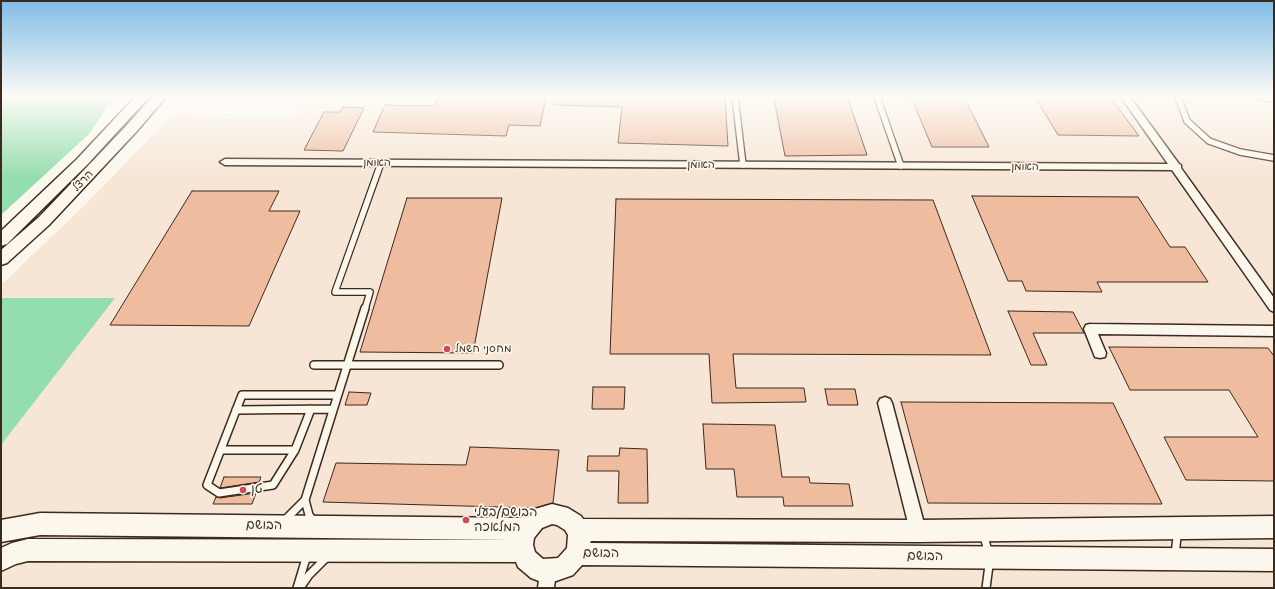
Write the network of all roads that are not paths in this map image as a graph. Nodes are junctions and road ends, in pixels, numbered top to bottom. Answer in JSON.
{"nodes":[{"id":1,"x":117,"y":124,"type":"edge"},
{"id":2,"x":135,"y":124,"type":"edge"},
{"id":3,"x":739,"y":124,"type":"edge"},
{"id":4,"x":887,"y":124,"type":"edge"},
{"id":5,"x":1146,"y":124,"type":"edge"},
{"id":6,"x":1191,"y":124,"type":"edge"},
{"id":7,"x":1274,"y":158,"type":"edge"},
{"id":8,"x":225,"y":162,"type":"dead end"},
{"id":9,"x":381,"y":163,"type":"junction"},
{"id":10,"x":744,"y":165,"type":"junction"},
{"id":11,"x":901,"y":166,"type":"junction"},
{"id":12,"x":1177,"y":167,"type":"junction"},
{"id":13,"x":1,"y":240,"type":"edge"},
{"id":14,"x":1,"y":259,"type":"edge"},
{"id":15,"x":1274,"y":307,"type":"edge"},
{"id":16,"x":1274,"y":331,"type":"edge"},
{"id":17,"x":1100,"y":353,"type":"dead end"},
{"id":18,"x":314,"y":365,"type":"dead end"},
{"id":19,"x":347,"y":365,"type":"junction"},
{"id":20,"x":499,"y":365,"type":"dead end"},
{"id":21,"x":337,"y":395,"type":"junction"},
{"id":22,"x":884,"y":403,"type":"dead end"},
{"id":23,"x":311,"y":409,"type":"junction"},
{"id":24,"x":333,"y":409,"type":"junction"},
{"id":25,"x":236,"y":410,"type":"junction"},
{"id":26,"x":220,"y":450,"type":"junction"},
{"id":27,"x":295,"y":450,"type":"junction"},
{"id":28,"x":305,"y":500,"type":"junction"},
{"id":29,"x":278,"y":526,"type":"junction"},
{"id":30,"x":1274,"y":527,"type":"edge"},
{"id":31,"x":1185,"y":528,"type":"junction"},
{"id":32,"x":527,"y":529,"type":"junction"},
{"id":33,"x":578,"y":530,"type":"junction"},
{"id":34,"x":982,"y":530,"type":"junction"},
{"id":35,"x":1,"y":531,"type":"edge"},
{"id":36,"x":918,"y":531,"type":"junction"},
{"id":37,"x":323,"y":539,"type":"junction"},
{"id":38,"x":523,"y":551,"type":"junction"},
{"id":39,"x":576,"y":554,"type":"junction"},
{"id":40,"x":990,"y":558,"type":"junction"},
{"id":41,"x":1175,"y":559,"type":"junction"},
{"id":42,"x":1,"y":560,"type":"edge"},
{"id":43,"x":1274,"y":560,"type":"edge"},
{"id":44,"x":547,"y":580,"type":"edge"},
{"id":45,"x":299,"y":588,"type":"edge"},
{"id":46,"x":986,"y":588,"type":"edge"}],
"edges":[{"from":1,"to":13,"type":"street","name":"הרצל"},
{"from":2,"to":14,"type":"street","name":"הרצל"},
{"from":3,"to":10,"type":"lane"},
{"from":4,"to":11,"type":"lane"},
{"from":5,"to":12,"type":"street"},
{"from":6,"to":7,"type":"lane"},
{"from":8,"to":9,"type":"street","name":"האומן"},
{"from":9,"to":10,"type":"street","name":"האומן"},
{"from":9,"to":19,"type":"lane"},
{"from":10,"to":11,"type":"street","name":"האומן"},
{"from":11,"to":12,"type":"street","name":"האומן"},
{"from":12,"to":15,"type":"street"},
{"from":16,"to":17,"type":"street"},
{"from":18,"to":19,"type":"lane"},
{"from":19,"to":20,"type":"lane"},
{"from":19,"to":21,"type":"lane"},
{"from":21,"to":24,"type":"lane"},
{"from":21,"to":25,"type":"lane"},
{"from":22,"to":36,"type":"street"},
{"from":23,"to":24,"type":"lane"},
{"from":23,"to":25,"type":"lane"},
{"from":23,"to":27,"type":"lane"},
{"from":24,"to":28,"type":"lane"},
{"from":25,"to":26,"type":"lane"},
{"from":26,"to":27,"type":"lane"},
{"from":26,"to":27,"type":"lane"},
{"from":28,"to":29,"type":"lane"},
{"from":28,"to":37,"type":"lane"},
{"from":29,"to":35,"type":"street","name":"הבושם"},
{"from":29,"to":37,"type":"street","name":"הבושם"},
{"from":30,"to":31,"type":"street"},
{"from":31,"to":34,"type":"street"},
{"from":31,"to":41,"type":"lane"},
{"from":32,"to":33,"type":"street"},
{"from":32,"to":37,"type":"street","name":"הבושם"},
{"from":32,"to":38,"type":"street"},
{"from":33,"to":36,"type":"street"},
{"from":33,"to":39,"type":"street"},
{"from":34,"to":36,"type":"street"},
{"from":34,"to":40,"type":"lane"},
{"from":37,"to":38,"type":"street","name":"הבושם"},
{"from":37,"to":42,"type":"street","name":"הבושם"},
{"from":37,"to":45,"type":"lane"},
{"from":37,"to":45,"type":"lane"},
{"from":38,"to":44,"type":"street"},
{"from":39,"to":40,"type":"street","name":"הבושם"},
{"from":39,"to":44,"type":"street"},
{"from":40,"to":41,"type":"street","name":"הבושם"},
{"from":40,"to":46,"type":"lane"},
{"from":41,"to":43,"type":"street","name":"הבושם"}]}
